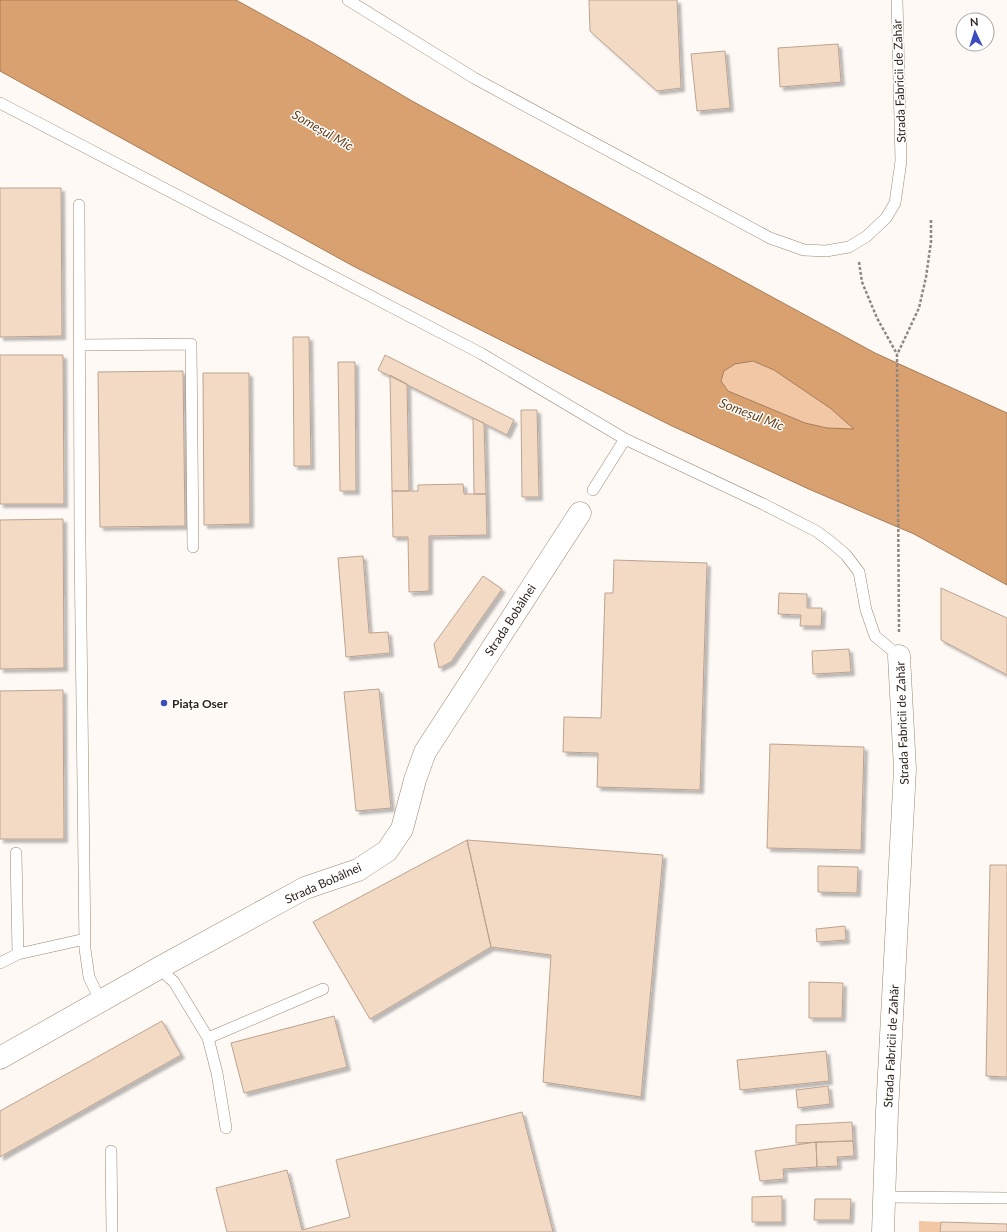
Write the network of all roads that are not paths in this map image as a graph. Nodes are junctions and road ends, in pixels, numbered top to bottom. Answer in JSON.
{"nodes":[{"id":1,"x":348,"y":0,"type":"edge"},
{"id":2,"x":897,"y":0,"type":"edge"},
{"id":3,"x":0,"y":103,"type":"edge"},
{"id":4,"x":79,"y":205,"type":"dead end"},
{"id":5,"x":80,"y":345,"type":"junction"},
{"id":6,"x":626,"y":439,"type":"junction"},
{"id":7,"x":594,"y":490,"type":"dead end"},
{"id":8,"x":580,"y":512,"type":"dead end"},
{"id":9,"x":193,"y":547,"type":"dead end"},
{"id":10,"x":899,"y":656,"type":"joint"},
{"id":11,"x":16,"y":853,"type":"dead end"},
{"id":12,"x":85,"y":939,"type":"junction"},
{"id":13,"x":18,"y":954,"type":"junction"},
{"id":14,"x":0,"y":963,"type":"edge"},
{"id":15,"x":159,"y":968,"type":"junction"},
{"id":16,"x":323,"y":989,"type":"dead end"},
{"id":17,"x":101,"y":1002,"type":"junction"},
{"id":18,"x":208,"y":1038,"type":"junction"},
{"id":19,"x":0,"y":1058,"type":"edge"},
{"id":20,"x":226,"y":1128,"type":"dead end"},
{"id":21,"x":111,"y":1151,"type":"dead end"},
{"id":22,"x":884,"y":1197,"type":"junction"},
{"id":23,"x":1007,"y":1198,"type":"edge"},
{"id":24,"x":112,"y":1232,"type":"edge"},
{"id":25,"x":883,"y":1232,"type":"edge"}],
"edges":[{"from":1,"to":2,"type":"lane","name":"Strada Fabricii de Zahăr"},
{"from":3,"to":6,"type":"lane"},
{"from":4,"to":5,"type":"lane"},
{"from":5,"to":9,"type":"lane"},
{"from":5,"to":12,"type":"lane"},
{"from":6,"to":7,"type":"lane"},
{"from":6,"to":10,"type":"lane"},
{"from":8,"to":15,"type":"street","name":"Strada Bobâlnei"},
{"from":10,"to":22,"type":"street","name":"Strada Fabricii de Zahăr"},
{"from":11,"to":13,"type":"lane"},
{"from":12,"to":13,"type":"lane"},
{"from":12,"to":17,"type":"lane"},
{"from":13,"to":14,"type":"lane"},
{"from":15,"to":17,"type":"street","name":"Strada Bobâlnei"},
{"from":15,"to":18,"type":"lane"},
{"from":16,"to":18,"type":"lane"},
{"from":17,"to":19,"type":"street","name":"Strada Bobâlnei"},
{"from":18,"to":20,"type":"lane"},
{"from":21,"to":24,"type":"lane"},
{"from":22,"to":23,"type":"lane"},
{"from":22,"to":25,"type":"street","name":"Strada Fabricii de Zahăr"}]}
